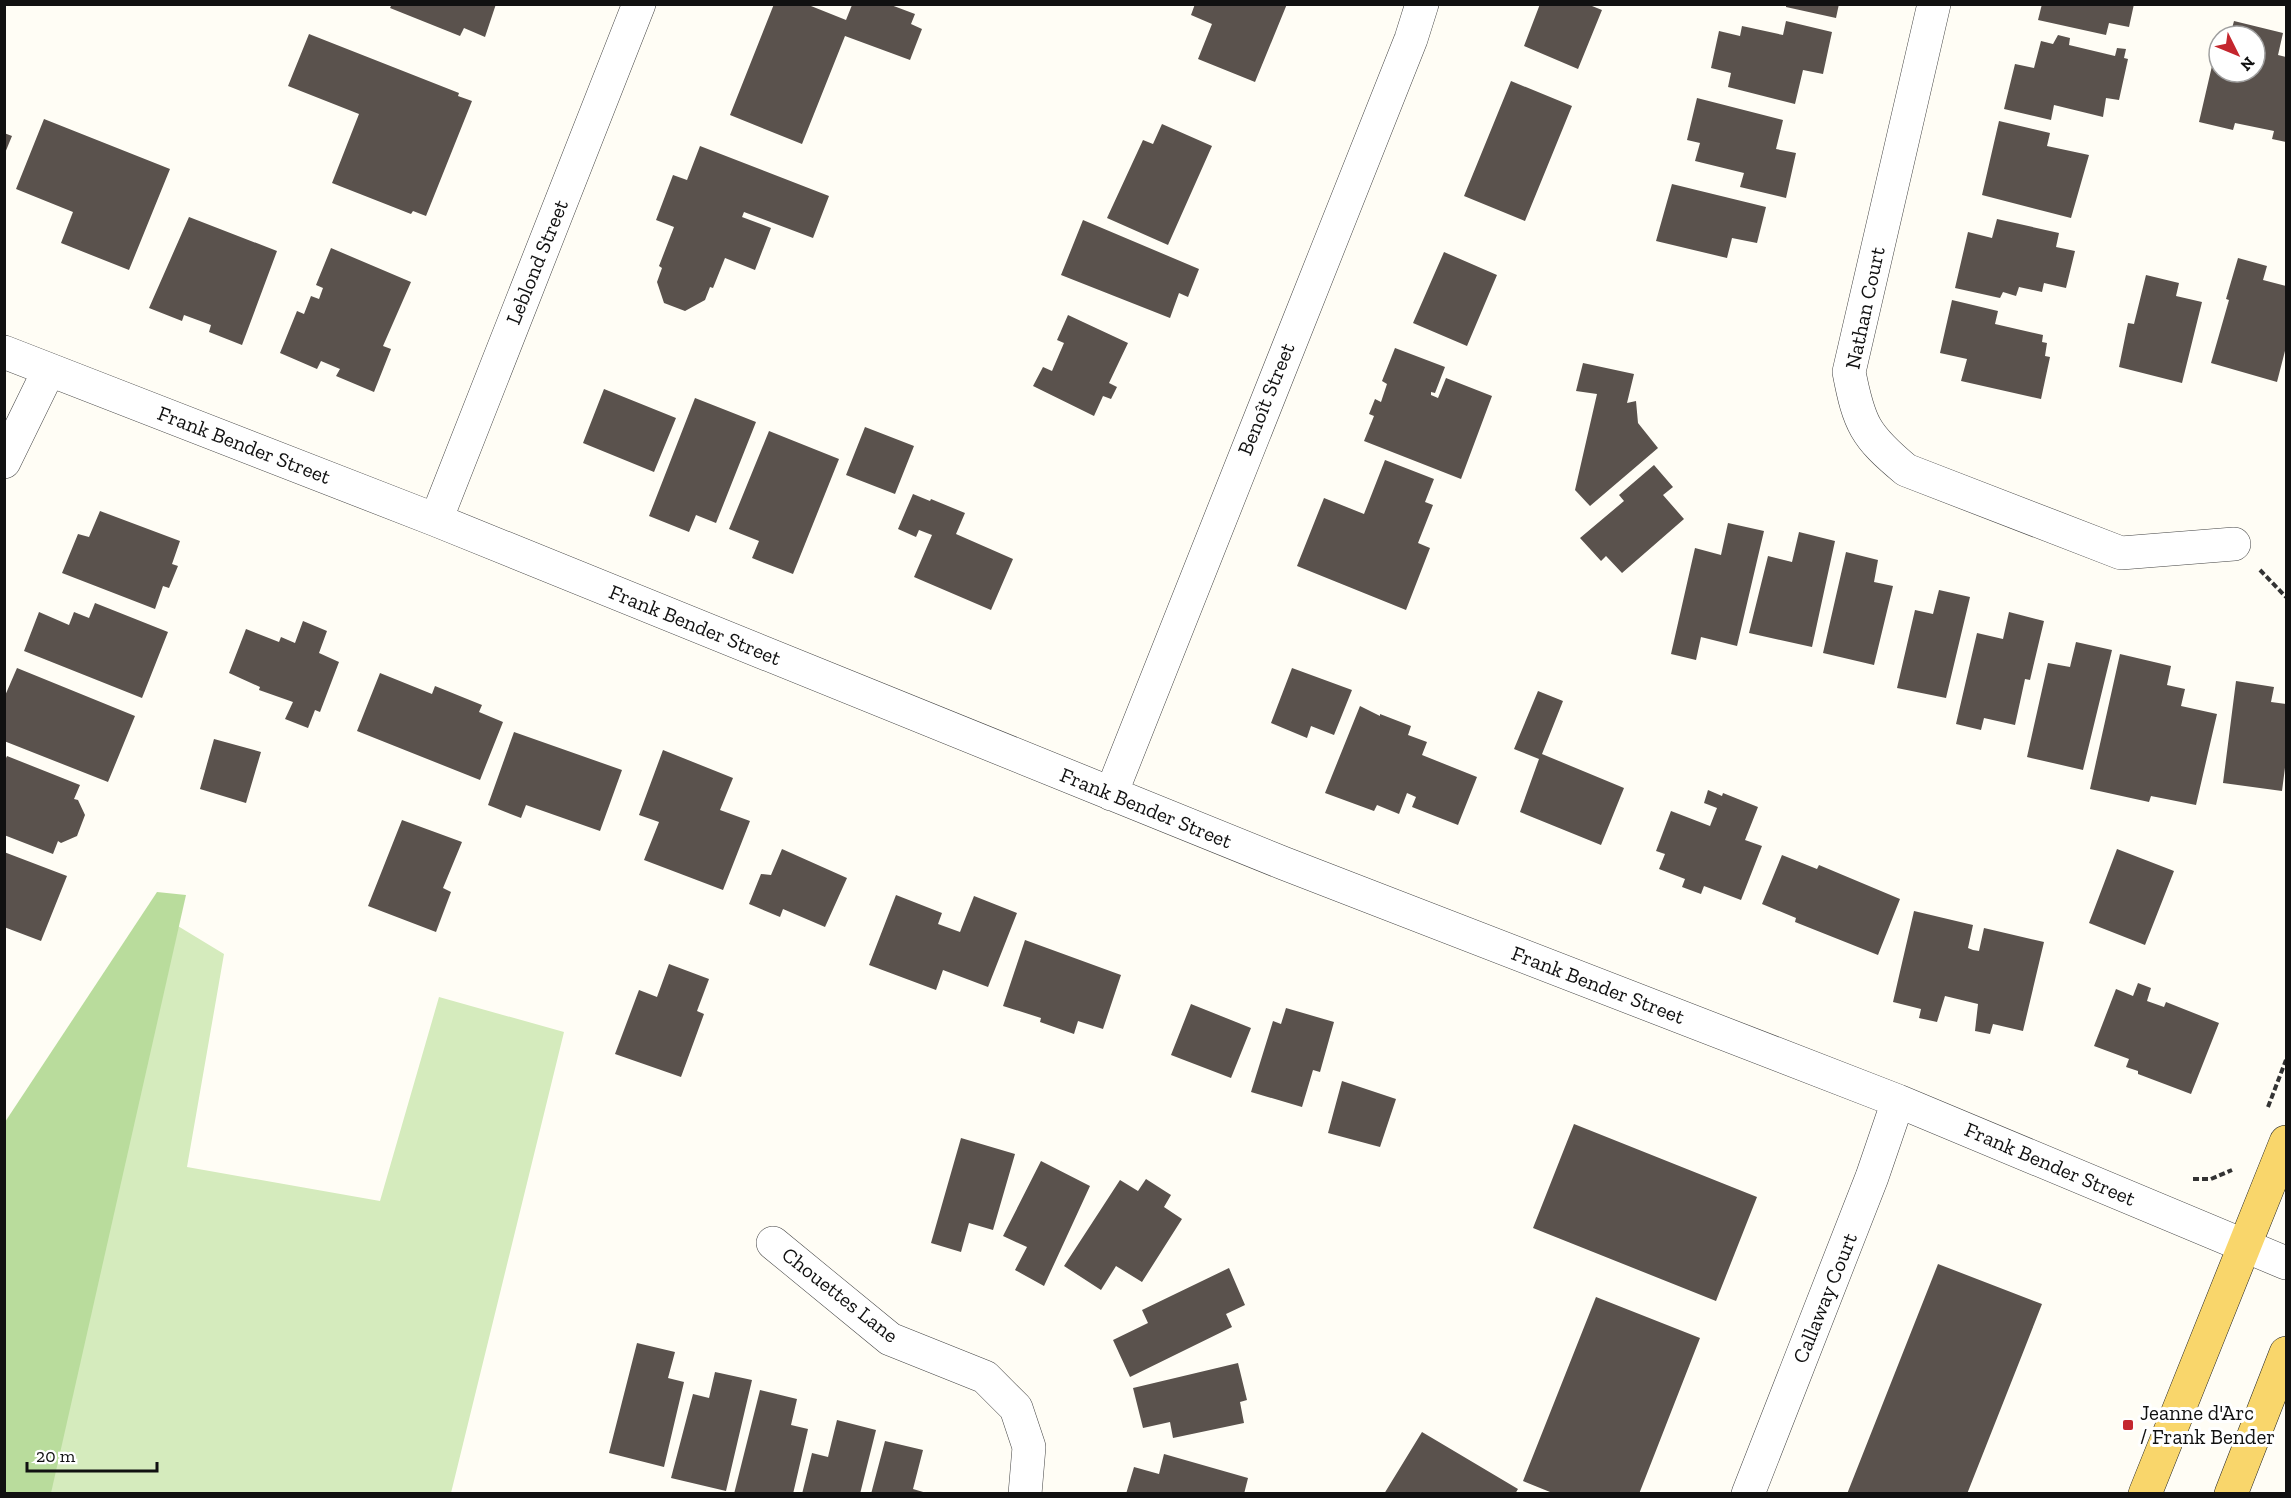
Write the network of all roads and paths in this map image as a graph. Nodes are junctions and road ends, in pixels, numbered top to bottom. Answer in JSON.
{"nodes":[{"id":1,"x":639,"y":4,"type":"edge"},
{"id":2,"x":1422,"y":4,"type":"edge"},
{"id":3,"x":1934,"y":4,"type":"edge"},
{"id":4,"x":4,"y":352,"type":"edge"},
{"id":5,"x":49,"y":370,"type":"junction"},
{"id":6,"x":4,"y":462,"type":"edge"},
{"id":7,"x":436,"y":519,"type":"junction"},
{"id":8,"x":2234,"y":544,"type":"dead end"},
{"id":9,"x":1111,"y":794,"type":"junction"},
{"id":10,"x":1898,"y":1101,"type":"junction"},
{"id":11,"x":2286,"y":1142,"type":"edge"},
{"id":12,"x":773,"y":1243,"type":"dead end"},
{"id":13,"x":2244,"y":1246,"type":"junction"},
{"id":14,"x":2286,"y":1263,"type":"edge"},
{"id":15,"x":2286,"y":1353,"type":"edge"},
{"id":16,"x":1025,"y":1494,"type":"edge"},
{"id":17,"x":1748,"y":1494,"type":"edge"},
{"id":18,"x":2145,"y":1494,"type":"edge"},
{"id":19,"x":2231,"y":1494,"type":"edge"}],
"edges":[{"from":1,"to":7,"type":"street","name":"Leblond Street"},
{"from":2,"to":9,"type":"street","name":"Benoît Street"},
{"from":3,"to":8,"type":"street","name":"Nathan Court"},
{"from":4,"to":5,"type":"street","name":"Frank Bender Street"},
{"from":5,"to":6,"type":"street"},
{"from":5,"to":7,"type":"street","name":"Frank Bender Street"},
{"from":7,"to":9,"type":"street","name":"Frank Bender Street"},
{"from":9,"to":10,"type":"street","name":"Frank Bender Street"},
{"from":10,"to":13,"type":"street","name":"Frank Bender Street"},
{"from":10,"to":17,"type":"street","name":"Callaway Court"},
{"from":11,"to":13,"type":"main road"},
{"from":12,"to":16,"type":"street","name":"Chouettes Lane"},
{"from":13,"to":14,"type":"street","name":"Frank Bender Street"},
{"from":13,"to":18,"type":"main road"},
{"from":15,"to":19,"type":"main road"}]}
